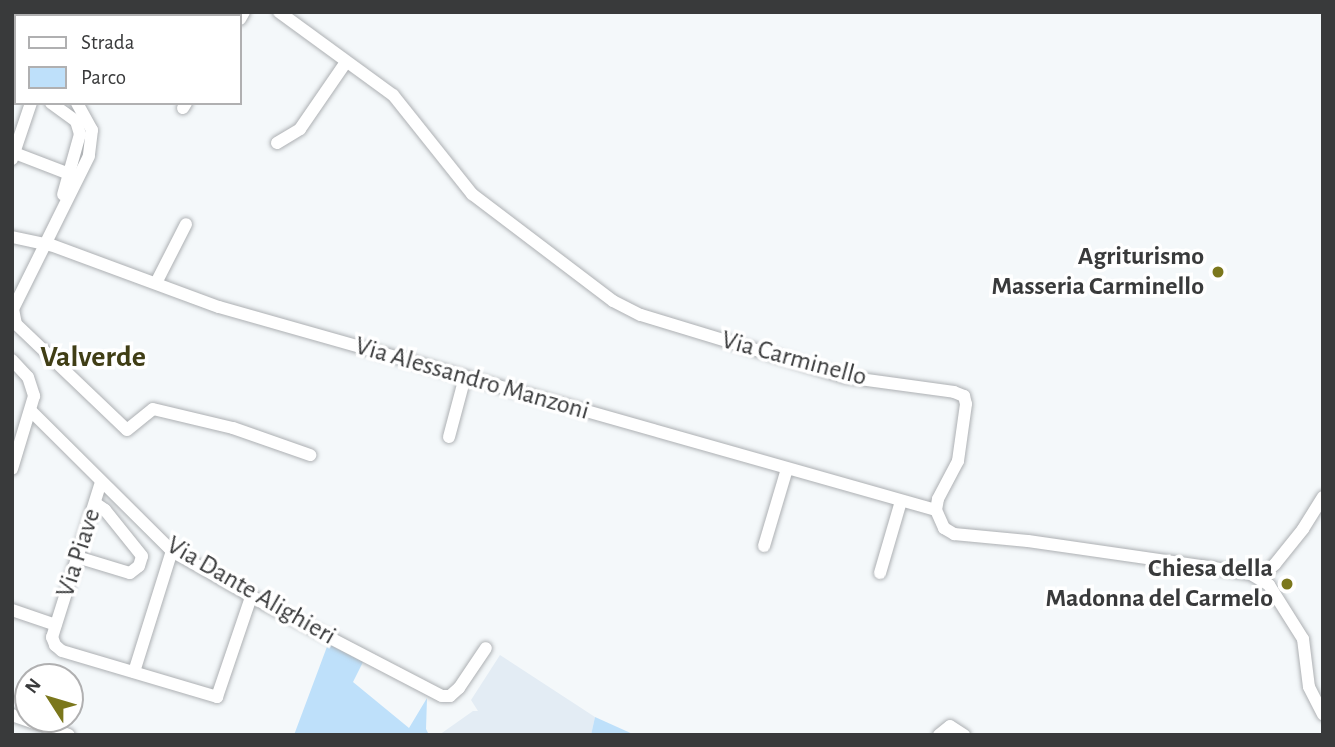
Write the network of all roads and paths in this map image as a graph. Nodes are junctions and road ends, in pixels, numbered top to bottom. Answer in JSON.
{"nodes":[{"id":1,"x":279,"y":12,"type":"edge"},
{"id":2,"x":346,"y":62,"type":"junction"},
{"id":3,"x":30,"y":105,"type":"edge"},
{"id":4,"x":54,"y":105,"type":"edge"},
{"id":5,"x":78,"y":105,"type":"edge"},
{"id":6,"x":277,"y":143,"type":"dead end"},
{"id":7,"x":13,"y":155,"type":"edge"},
{"id":8,"x":69,"y":174,"type":"junction"},
{"id":9,"x":62,"y":210,"type":"junction"},
{"id":10,"x":186,"y":224,"type":"dead end"},
{"id":11,"x":12,"y":237,"type":"edge"},
{"id":12,"x":43,"y":244,"type":"junction"},
{"id":13,"x":156,"y":283,"type":"junction"},
{"id":14,"x":12,"y":360,"type":"edge"},
{"id":15,"x":465,"y":377,"type":"junction"},
{"id":16,"x":31,"y":411,"type":"junction"},
{"id":17,"x":449,"y":437,"type":"dead end"},
{"id":18,"x":310,"y":455,"type":"dead end"},
{"id":19,"x":12,"y":469,"type":"edge"},
{"id":20,"x":787,"y":469,"type":"junction"},
{"id":21,"x":101,"y":482,"type":"junction"},
{"id":22,"x":1323,"y":497,"type":"edge"},
{"id":23,"x":901,"y":501,"type":"junction"},
{"id":24,"x":95,"y":503,"type":"junction"},
{"id":25,"x":936,"y":510,"type":"junction"},
{"id":26,"x":764,"y":546,"type":"dead end"},
{"id":27,"x":172,"y":551,"type":"junction"},
{"id":28,"x":78,"y":557,"type":"junction"},
{"id":29,"x":880,"y":573,"type":"dead end"},
{"id":30,"x":1259,"y":578,"type":"junction"},
{"id":31,"x":251,"y":597,"type":"junction"},
{"id":32,"x":12,"y":610,"type":"edge"},
{"id":33,"x":56,"y":625,"type":"junction"},
{"id":34,"x":486,"y":648,"type":"dead end"},
{"id":35,"x":134,"y":672,"type":"junction"},
{"id":36,"x":1321,"y":708,"type":"edge"},
{"id":37,"x":12,"y":715,"type":"edge"},
{"id":38,"x":69,"y":735,"type":"edge"},
{"id":39,"x":939,"y":735,"type":"edge"},
{"id":40,"x":964,"y":735,"type":"edge"}],
"edges":[{"from":1,"to":2,"type":"street","name":"Via Carminello"},
{"from":2,"to":6,"type":"street"},
{"from":2,"to":25,"type":"street","name":"Via Carminello"},
{"from":3,"to":7,"type":"street"},
{"from":4,"to":8,"type":"street"},
{"from":5,"to":9,"type":"street"},
{"from":7,"to":8,"type":"street"},
{"from":8,"to":9,"type":"street"},
{"from":9,"to":12,"type":"street"},
{"from":10,"to":13,"type":"street"},
{"from":11,"to":12,"type":"street","name":"Via Alessandro Manzoni"},
{"from":12,"to":13,"type":"street","name":"Via Alessandro Manzoni"},
{"from":12,"to":18,"type":"street"},
{"from":13,"to":15,"type":"street","name":"Via Alessandro Manzoni"},
{"from":14,"to":16,"type":"street"},
{"from":15,"to":17,"type":"street"},
{"from":15,"to":20,"type":"street","name":"Via Alessandro Manzoni"},
{"from":16,"to":19,"type":"street"},
{"from":16,"to":21,"type":"street","name":"Via Dante Alighieri"},
{"from":20,"to":23,"type":"street","name":"Via Alessandro Manzoni"},
{"from":20,"to":26,"type":"street"},
{"from":21,"to":24,"type":"street","name":"Via Piave"},
{"from":21,"to":27,"type":"street","name":"Via Dante Alighieri"},
{"from":22,"to":30,"type":"street"},
{"from":23,"to":25,"type":"street","name":"Via Alessandro Manzoni"},
{"from":23,"to":29,"type":"street"},
{"from":24,"to":28,"type":"street","name":"Via Piave"},
{"from":24,"to":28,"type":"street"},
{"from":25,"to":30,"type":"street"},
{"from":27,"to":31,"type":"street","name":"Via Dante Alighieri"},
{"from":27,"to":35,"type":"street"},
{"from":28,"to":33,"type":"street","name":"Via Piave"},
{"from":30,"to":36,"type":"street"},
{"from":31,"to":34,"type":"street","name":"Via Dante Alighieri"},
{"from":31,"to":35,"type":"street"},
{"from":32,"to":33,"type":"street"},
{"from":33,"to":35,"type":"street"},
{"from":37,"to":38,"type":"street"},
{"from":39,"to":40,"type":"street"}]}
